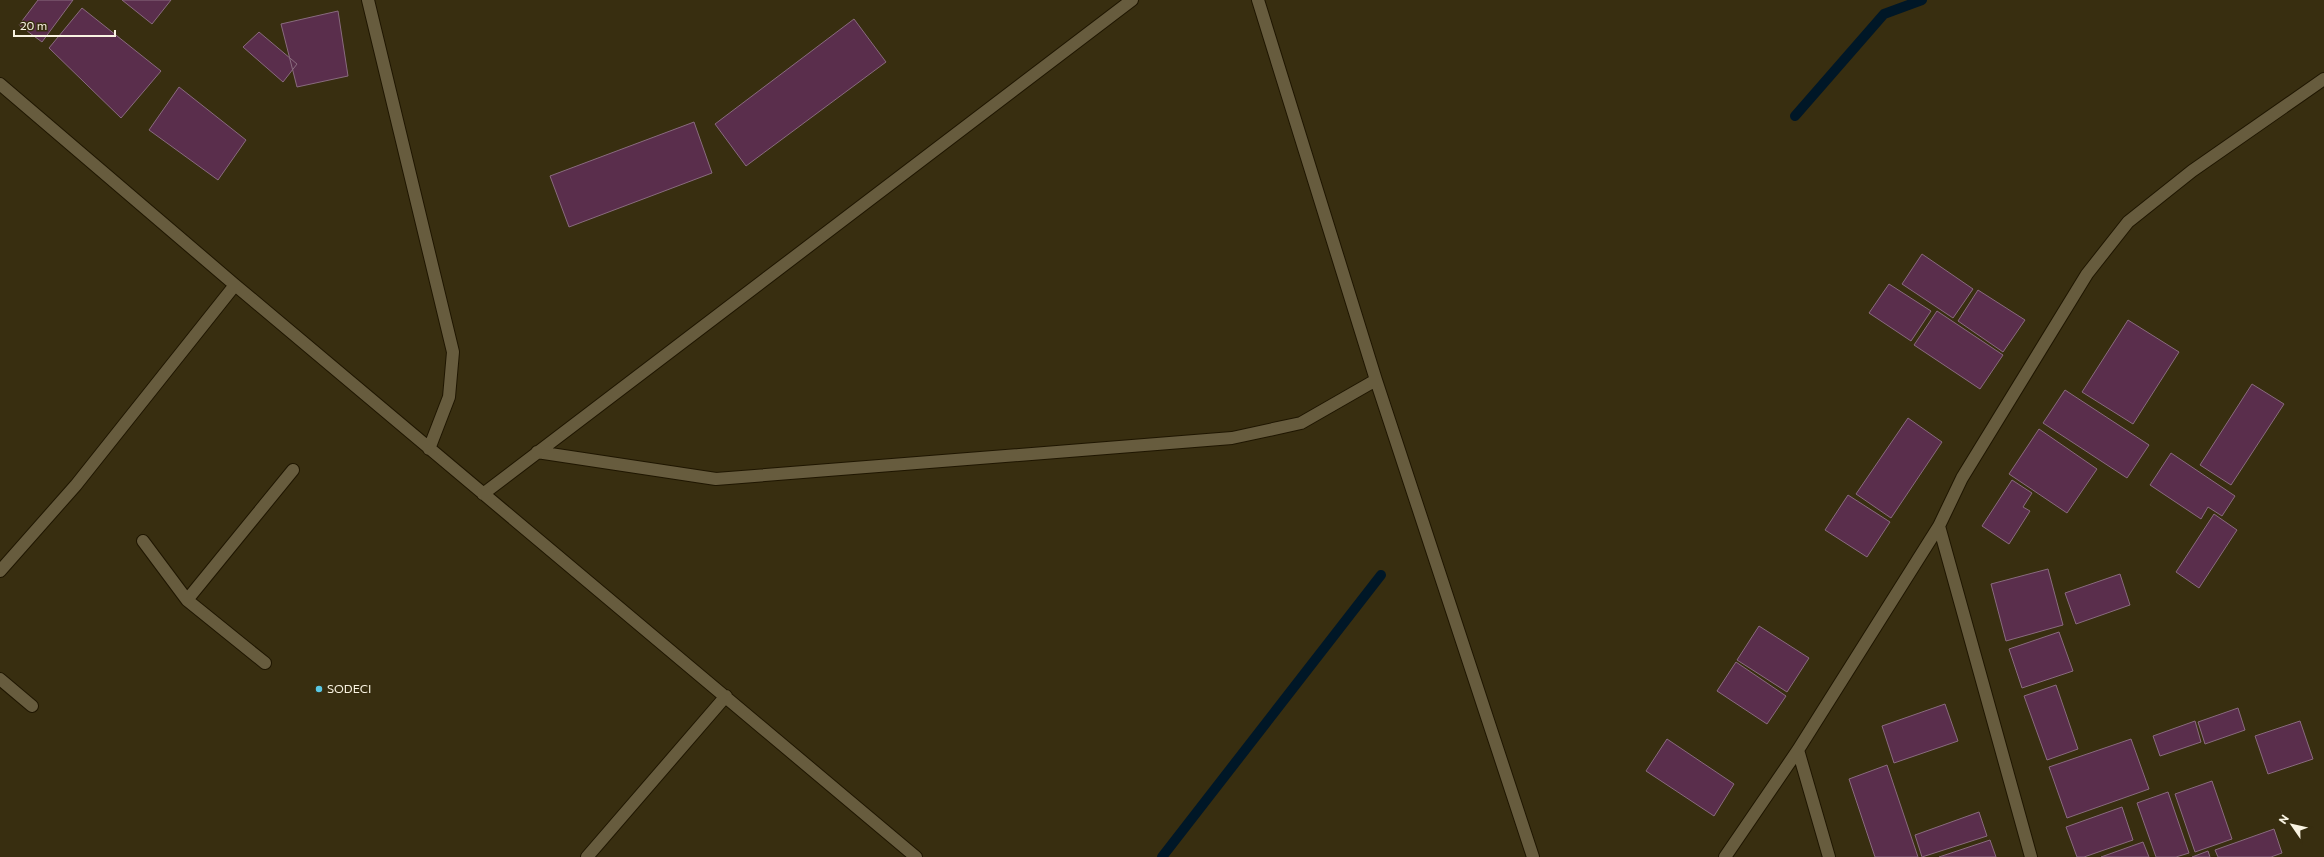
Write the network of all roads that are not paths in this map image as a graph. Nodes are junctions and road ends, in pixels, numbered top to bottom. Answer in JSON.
{"nodes":[{"id":1,"x":368,"y":0,"type":"edge"},
{"id":2,"x":1132,"y":0,"type":"edge"},
{"id":3,"x":1258,"y":0,"type":"edge"},
{"id":4,"x":2324,"y":79,"type":"edge"},
{"id":5,"x":0,"y":84,"type":"edge"},
{"id":6,"x":235,"y":285,"type":"junction"},
{"id":7,"x":1376,"y":380,"type":"junction"},
{"id":8,"x":429,"y":449,"type":"junction"},
{"id":9,"x":537,"y":452,"type":"junction"},
{"id":10,"x":292,"y":470,"type":"dead end"},
{"id":11,"x":483,"y":494,"type":"junction"},
{"id":12,"x":1939,"y":526,"type":"junction"},
{"id":13,"x":143,"y":541,"type":"dead end"},
{"id":14,"x":0,"y":571,"type":"edge"},
{"id":15,"x":188,"y":600,"type":"junction"},
{"id":16,"x":265,"y":663,"type":"dead end"},
{"id":17,"x":0,"y":679,"type":"edge"},
{"id":18,"x":726,"y":696,"type":"junction"},
{"id":19,"x":32,"y":706,"type":"dead end"},
{"id":20,"x":1798,"y":750,"type":"junction"},
{"id":21,"x":587,"y":857,"type":"edge"},
{"id":22,"x":916,"y":857,"type":"edge"},
{"id":23,"x":1533,"y":857,"type":"edge"},
{"id":24,"x":1726,"y":857,"type":"edge"},
{"id":25,"x":1829,"y":857,"type":"edge"},
{"id":26,"x":2031,"y":857,"type":"edge"}],
"edges":[{"from":1,"to":8,"type":"street"},
{"from":2,"to":9,"type":"street"},
{"from":3,"to":7,"type":"street"},
{"from":4,"to":12,"type":"street"},
{"from":5,"to":6,"type":"street"},
{"from":6,"to":8,"type":"street"},
{"from":6,"to":14,"type":"street"},
{"from":7,"to":9,"type":"street"},
{"from":7,"to":23,"type":"street"},
{"from":8,"to":11,"type":"street"},
{"from":9,"to":11,"type":"street"},
{"from":10,"to":15,"type":"street"},
{"from":11,"to":18,"type":"street"},
{"from":12,"to":20,"type":"street"},
{"from":12,"to":26,"type":"street"},
{"from":13,"to":15,"type":"street"},
{"from":15,"to":16,"type":"street"},
{"from":17,"to":19,"type":"street"},
{"from":18,"to":21,"type":"street"},
{"from":18,"to":22,"type":"street"},
{"from":20,"to":24,"type":"street"},
{"from":20,"to":25,"type":"street"}]}
